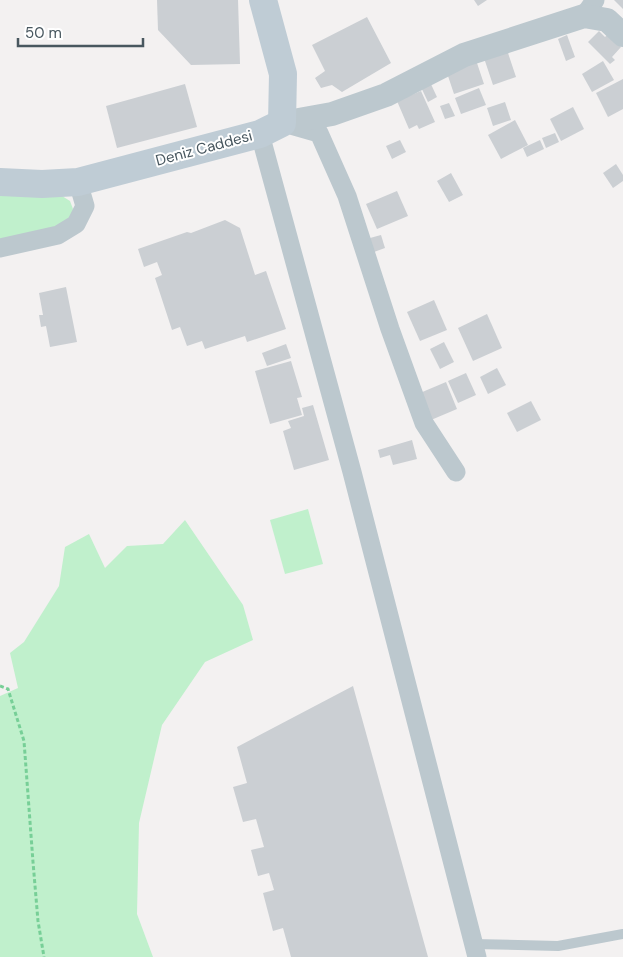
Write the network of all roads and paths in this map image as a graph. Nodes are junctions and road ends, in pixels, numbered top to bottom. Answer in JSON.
{"nodes":[{"id":1,"x":263,"y":0,"type":"edge"},
{"id":2,"x":590,"y":8,"type":"edge"},
{"id":3,"x":623,"y":36,"type":"edge"},
{"id":4,"x":271,"y":128,"type":"junction"},
{"id":5,"x":0,"y":182,"type":"edge"},
{"id":6,"x":78,"y":182,"type":"junction"},
{"id":7,"x":0,"y":248,"type":"edge"},
{"id":8,"x":456,"y":472,"type":"dead end"},
{"id":9,"x":0,"y":686,"type":"edge"},
{"id":10,"x":623,"y":934,"type":"edge"},
{"id":11,"x":475,"y":950,"type":"edge"},
{"id":12,"x":44,"y":957,"type":"edge"}],
"edges":[{"from":1,"to":4,"type":"main road"},
{"from":2,"to":3,"type":"street"},
{"from":2,"to":4,"type":"street"},
{"from":4,"to":6,"type":"main road","name":"Deniz Caddesi"},
{"from":4,"to":8,"type":"street"},
{"from":4,"to":11,"type":"street"},
{"from":5,"to":6,"type":"main road","name":"Deniz Caddesi"},
{"from":6,"to":7,"type":"street"},
{"from":9,"to":12,"type":"path"},
{"from":10,"to":11,"type":"lane"}]}
